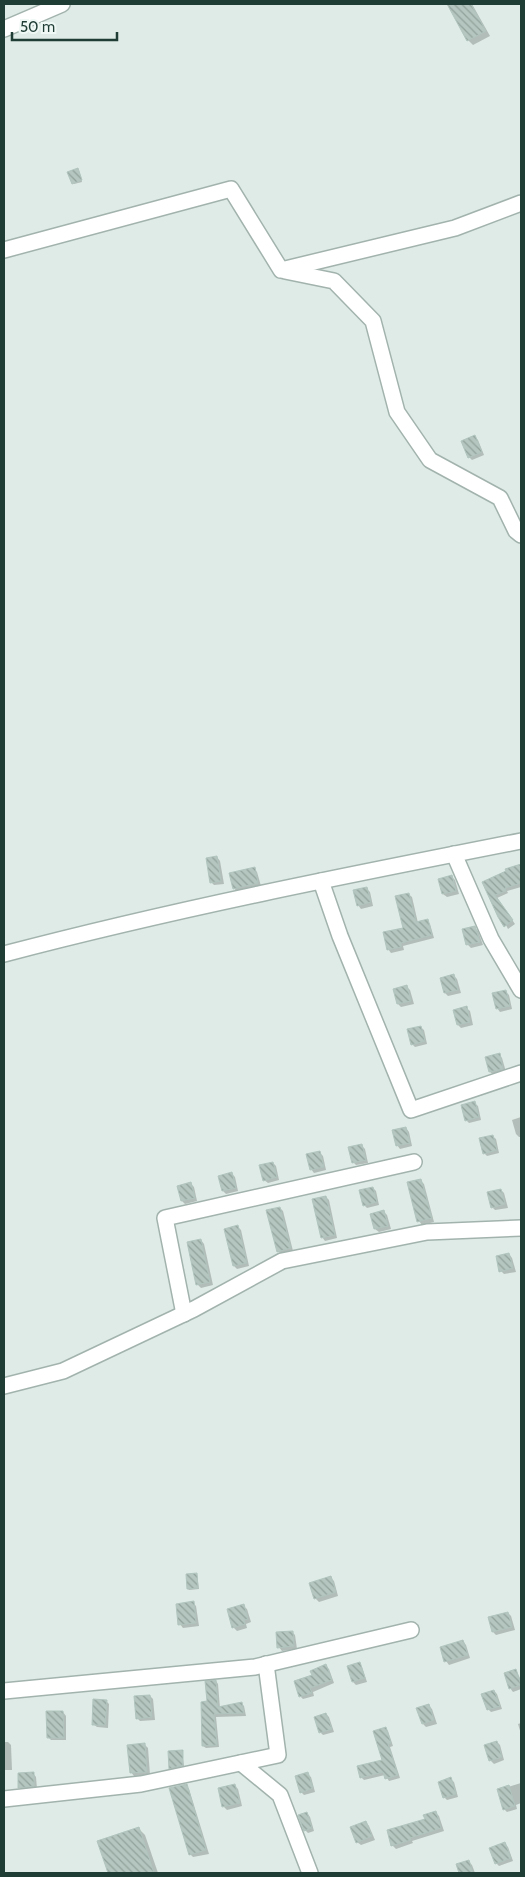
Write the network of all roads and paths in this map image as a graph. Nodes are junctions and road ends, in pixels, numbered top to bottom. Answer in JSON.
{"nodes":[{"id":1,"x":62,"y":4,"type":"edge"},
{"id":2,"x":4,"y":29,"type":"edge"},
{"id":3,"x":521,"y":203,"type":"edge"},
{"id":4,"x":4,"y":250,"type":"edge"},
{"id":5,"x":281,"y":270,"type":"junction"},
{"id":6,"x":521,"y":535,"type":"edge"},
{"id":7,"x":521,"y":841,"type":"edge"},
{"id":8,"x":454,"y":854,"type":"junction"},
{"id":9,"x":321,"y":881,"type":"junction"},
{"id":10,"x":4,"y":954,"type":"edge"},
{"id":11,"x":521,"y":990,"type":"edge"},
{"id":12,"x":521,"y":1073,"type":"edge"},
{"id":13,"x":414,"y":1162,"type":"dead end"},
{"id":14,"x":521,"y":1228,"type":"edge"},
{"id":15,"x":184,"y":1314,"type":"junction"},
{"id":16,"x":4,"y":1386,"type":"edge"},
{"id":17,"x":411,"y":1630,"type":"dead end"},
{"id":18,"x":266,"y":1664,"type":"junction"},
{"id":19,"x":4,"y":1691,"type":"edge"},
{"id":20,"x":241,"y":1763,"type":"junction"},
{"id":21,"x":4,"y":1799,"type":"edge"},
{"id":22,"x":310,"y":1873,"type":"edge"}],
"edges":[{"from":1,"to":2,"type":"street"},
{"from":3,"to":5,"type":"street"},
{"from":4,"to":5,"type":"street"},
{"from":5,"to":6,"type":"street"},
{"from":7,"to":8,"type":"street"},
{"from":8,"to":9,"type":"street"},
{"from":8,"to":11,"type":"street"},
{"from":9,"to":10,"type":"street"},
{"from":9,"to":12,"type":"street"},
{"from":13,"to":15,"type":"street"},
{"from":14,"to":15,"type":"street"},
{"from":15,"to":16,"type":"street"},
{"from":17,"to":18,"type":"street"},
{"from":18,"to":19,"type":"street"},
{"from":18,"to":20,"type":"street"},
{"from":20,"to":21,"type":"street"},
{"from":20,"to":22,"type":"street"}]}
